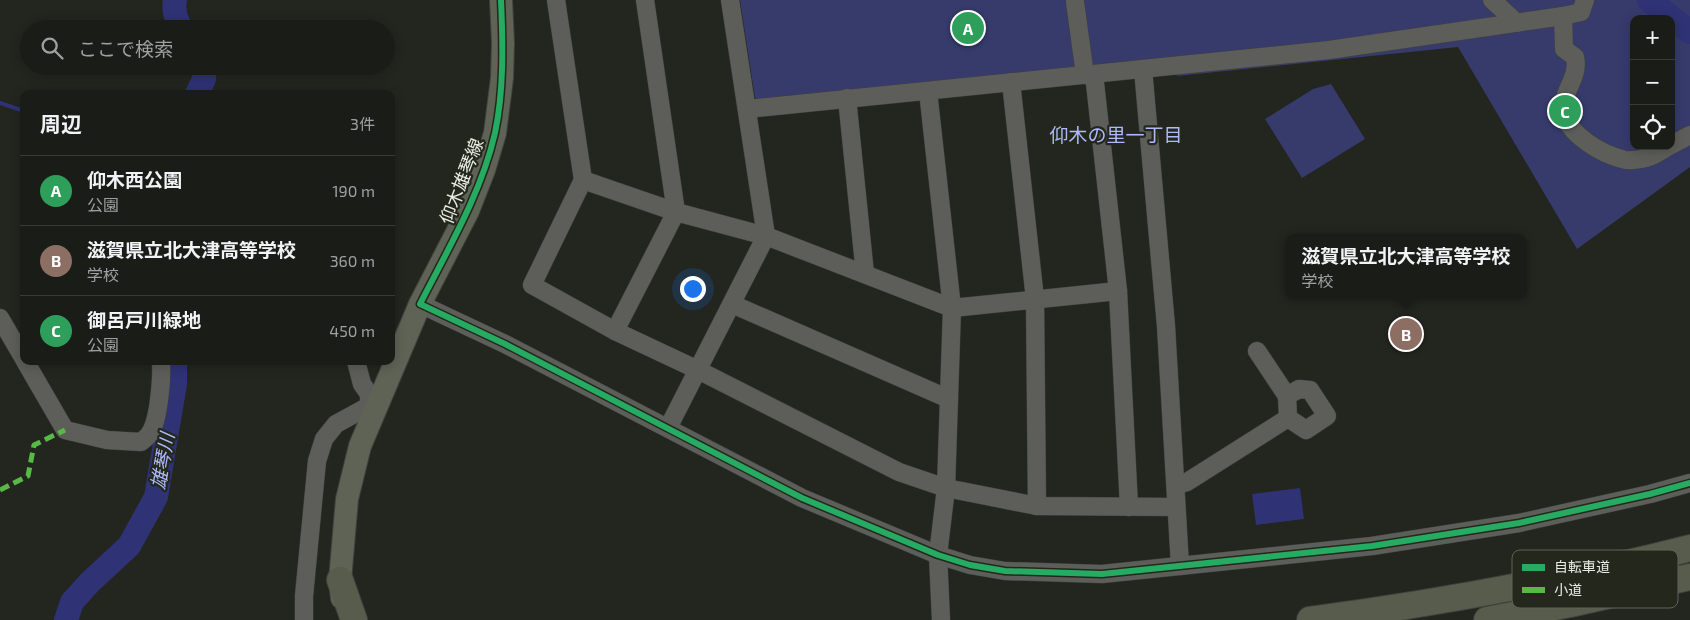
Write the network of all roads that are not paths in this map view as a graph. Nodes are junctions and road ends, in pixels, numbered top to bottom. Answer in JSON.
{"nodes":[{"id":1,"x":501,"y":0,"type":"edge"},
{"id":2,"x":556,"y":0,"type":"edge"},
{"id":3,"x":646,"y":0,"type":"edge"},
{"id":4,"x":730,"y":0,"type":"edge"},
{"id":5,"x":1492,"y":0,"type":"edge"},
{"id":6,"x":1585,"y":0,"type":"edge"},
{"id":7,"x":1076,"y":2,"type":"dead end"},
{"id":8,"x":1563,"y":16,"type":"junction"},
{"id":9,"x":1517,"y":23,"type":"junction"},
{"id":10,"x":1143,"y":69,"type":"junction"},
{"id":11,"x":1089,"y":74,"type":"junction"},
{"id":12,"x":1011,"y":82,"type":"junction"},
{"id":13,"x":928,"y":91,"type":"junction"},
{"id":14,"x":847,"y":98,"type":"junction"},
{"id":15,"x":747,"y":109,"type":"junction"},
{"id":16,"x":1690,"y":135,"type":"edge"},
{"id":17,"x":1675,"y":143,"type":"edge"},
{"id":18,"x":1661,"y":150,"type":"edge"},
{"id":19,"x":583,"y":180,"type":"junction"},
{"id":20,"x":676,"y":212,"type":"junction"},
{"id":21,"x":766,"y":236,"type":"junction"},
{"id":22,"x":865,"y":274,"type":"junction"},
{"id":23,"x":1118,"y":291,"type":"junction"},
{"id":24,"x":1035,"y":299,"type":"junction"},
{"id":25,"x":420,"y":304,"type":"junction"},
{"id":26,"x":732,"y":304,"type":"junction"},
{"id":27,"x":952,"y":308,"type":"junction"},
{"id":28,"x":0,"y":318,"type":"edge"},
{"id":29,"x":615,"y":331,"type":"junction"},
{"id":30,"x":1257,"y":351,"type":"dead end"},
{"id":31,"x":20,"y":352,"type":"edge"},
{"id":32,"x":395,"y":358,"type":"edge"},
{"id":33,"x":28,"y":365,"type":"edge"},
{"id":34,"x":161,"y":365,"type":"edge"},
{"id":35,"x":357,"y":365,"type":"edge"},
{"id":36,"x":392,"y":365,"type":"edge"},
{"id":37,"x":698,"y":370,"type":"junction"},
{"id":38,"x":1288,"y":396,"type":"junction"},
{"id":39,"x":949,"y":399,"type":"junction"},
{"id":40,"x":372,"y":407,"type":"junction"},
{"id":41,"x":1288,"y":418,"type":"junction"},
{"id":42,"x":668,"y":428,"type":"junction"},
{"id":43,"x":1690,"y":483,"type":"edge"},
{"id":44,"x":1176,"y":486,"type":"junction"},
{"id":45,"x":946,"y":488,"type":"junction"},
{"id":46,"x":1037,"y":506,"type":"junction"},
{"id":47,"x":1176,"y":507,"type":"junction"},
{"id":48,"x":1129,"y":508,"type":"junction"},
{"id":49,"x":938,"y":554,"type":"junction"},
{"id":50,"x":1180,"y":566,"type":"junction"},
{"id":51,"x":340,"y":580,"type":"junction"},
{"id":52,"x":1512,"y":587,"type":"edge"},
{"id":53,"x":1549,"y":608,"type":"edge"},
{"id":54,"x":304,"y":620,"type":"edge"},
{"id":55,"x":335,"y":620,"type":"edge"},
{"id":56,"x":343,"y":620,"type":"edge"},
{"id":57,"x":354,"y":620,"type":"edge"},
{"id":58,"x":941,"y":620,"type":"edge"},
{"id":59,"x":1310,"y":620,"type":"edge"},
{"id":60,"x":1487,"y":620,"type":"edge"}],
"edges":[{"from":1,"to":25,"type":"main road","name":"仰木雄琴線"},
{"from":2,"to":19,"type":"street"},
{"from":3,"to":20,"type":"street"},
{"from":4,"to":15,"type":"street"},
{"from":5,"to":9,"type":"street"},
{"from":6,"to":8,"type":"street"},
{"from":7,"to":11,"type":"street"},
{"from":8,"to":9,"type":"street"},
{"from":8,"to":18,"type":"street"},
{"from":9,"to":10,"type":"street"},
{"from":10,"to":11,"type":"street"},
{"from":10,"to":44,"type":"street"},
{"from":11,"to":12,"type":"street"},
{"from":11,"to":23,"type":"street"},
{"from":12,"to":13,"type":"street"},
{"from":12,"to":24,"type":"street"},
{"from":13,"to":14,"type":"street"},
{"from":13,"to":27,"type":"street"},
{"from":14,"to":15,"type":"street"},
{"from":14,"to":22,"type":"street"},
{"from":15,"to":21,"type":"street"},
{"from":16,"to":17,"type":"street"},
{"from":19,"to":20,"type":"street"},
{"from":19,"to":29,"type":"street"},
{"from":20,"to":21,"type":"street"},
{"from":20,"to":29,"type":"street"},
{"from":21,"to":22,"type":"street"},
{"from":21,"to":26,"type":"street"},
{"from":22,"to":27,"type":"street"},
{"from":23,"to":24,"type":"street"},
{"from":23,"to":48,"type":"street"},
{"from":24,"to":27,"type":"street"},
{"from":24,"to":46,"type":"street"},
{"from":25,"to":32,"type":"main road","name":"仰木雄琴線"},
{"from":25,"to":42,"type":"street"},
{"from":26,"to":37,"type":"street"},
{"from":26,"to":39,"type":"street"},
{"from":27,"to":39,"type":"street"},
{"from":28,"to":31,"type":"street"},
{"from":29,"to":37,"type":"street"},
{"from":30,"to":38,"type":"street"},
{"from":33,"to":34,"type":"street"},
{"from":35,"to":40,"type":"street"},
{"from":36,"to":40,"type":"main road","name":"仰木雄琴線"},
{"from":37,"to":42,"type":"street"},
{"from":37,"to":45,"type":"street"},
{"from":38,"to":41,"type":"street"},
{"from":38,"to":41,"type":"street"},
{"from":39,"to":45,"type":"street"},
{"from":40,"to":51,"type":"main road","name":"仰木雄琴線"},
{"from":40,"to":54,"type":"street"},
{"from":41,"to":44,"type":"street"},
{"from":42,"to":49,"type":"street"},
{"from":43,"to":50,"type":"street"},
{"from":44,"to":47,"type":"street"},
{"from":45,"to":46,"type":"street"},
{"from":45,"to":49,"type":"street"},
{"from":46,"to":48,"type":"street"},
{"from":47,"to":48,"type":"street"},
{"from":47,"to":50,"type":"street"},
{"from":49,"to":50,"type":"street"},
{"from":49,"to":58,"type":"street"},
{"from":51,"to":55,"type":"highway"},
{"from":51,"to":56,"type":"main road","name":"仰木雄琴線"},
{"from":51,"to":57,"type":"highway"},
{"from":52,"to":59,"type":"highway"},
{"from":53,"to":60,"type":"highway"}]}
